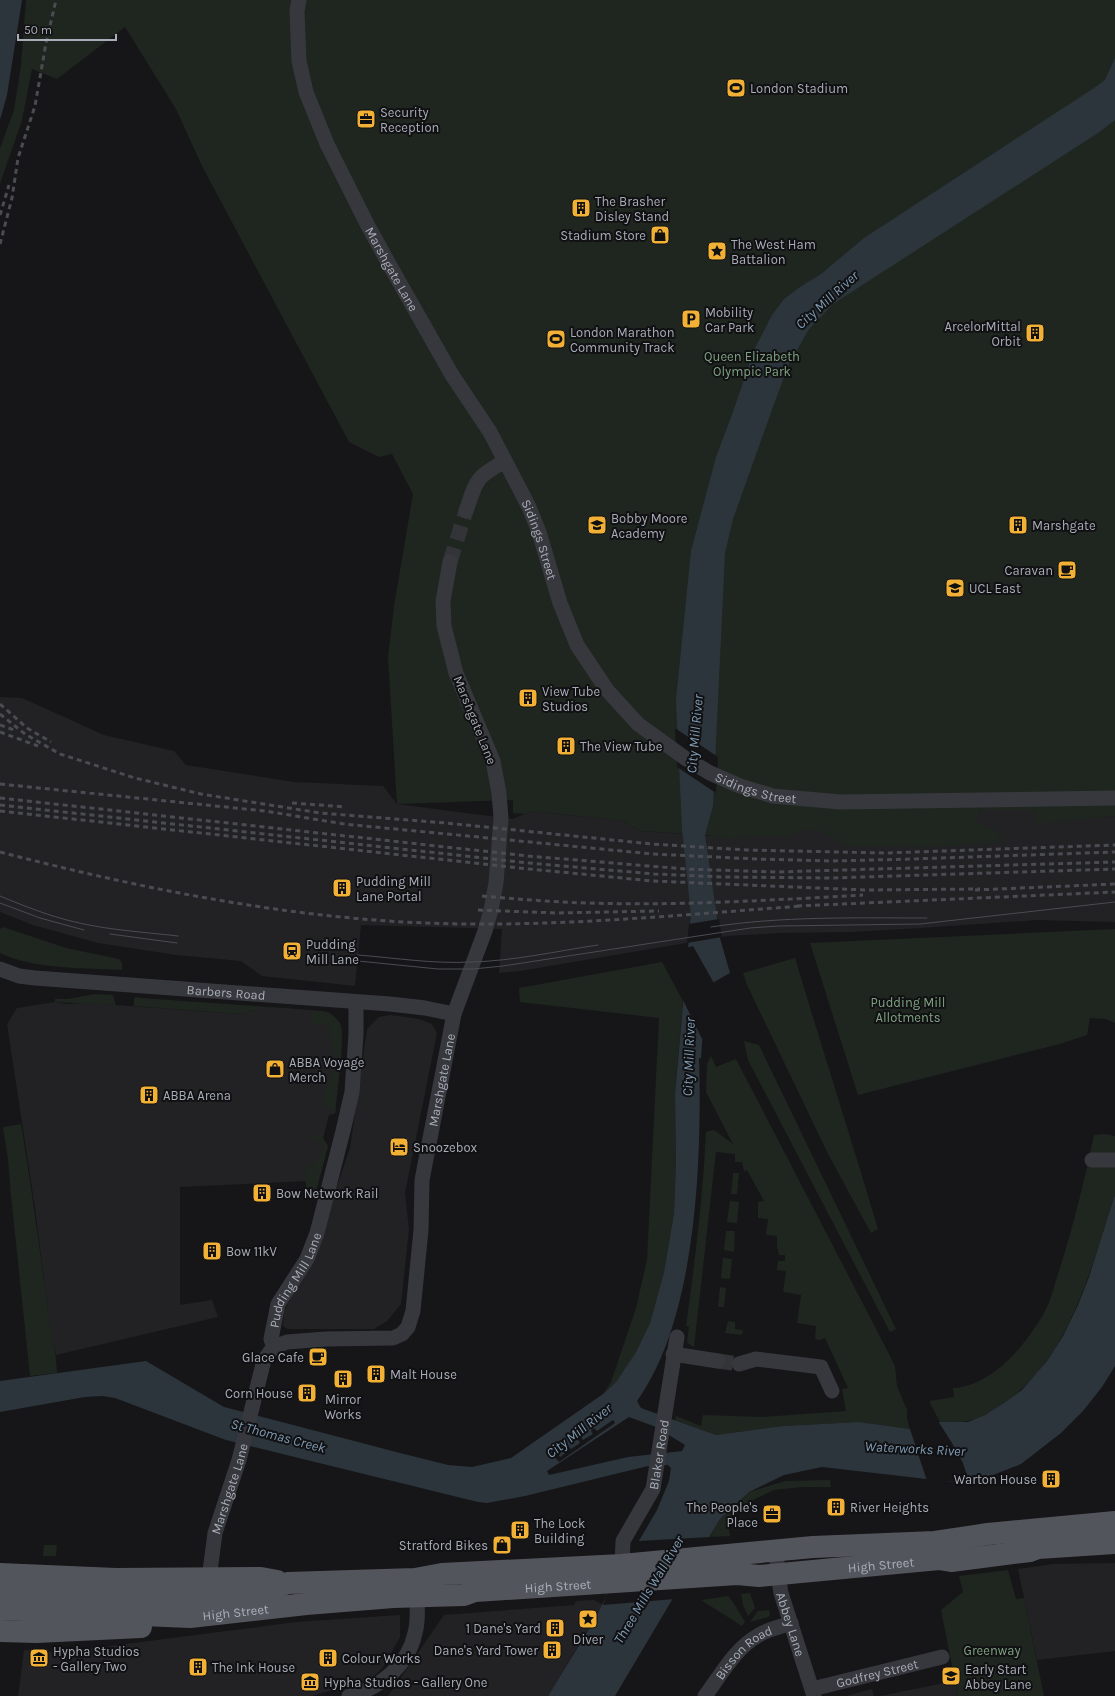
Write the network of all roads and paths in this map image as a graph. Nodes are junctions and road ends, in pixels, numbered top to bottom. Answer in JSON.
{"nodes":[{"id":1,"x":299,"y":0,"type":"edge"},
{"id":2,"x":505,"y":461,"type":"junction"},
{"id":3,"x":466,"y":511,"type":"tunnel mouth"},
{"id":4,"x":450,"y":562,"type":"tunnel mouth"},
{"id":5,"x":1115,"y":798,"type":"edge"},
{"id":6,"x":0,"y":969,"type":"edge"},
{"id":7,"x":356,"y":1002,"type":"junction"},
{"id":8,"x":454,"y":1014,"type":"junction"},
{"id":9,"x":1092,"y":1160,"type":"dead end"},
{"id":10,"x":1114,"y":1160,"type":"edge"},
{"id":11,"x":677,"y":1337,"type":"dead end"},
{"id":12,"x":274,"y":1347,"type":"junction"},
{"id":13,"x":673,"y":1354,"type":"junction"},
{"id":14,"x":718,"y":1361,"type":"tunnel mouth"},
{"id":15,"x":739,"y":1364,"type":"tunnel mouth"},
{"id":16,"x":832,"y":1391,"type":"dead end"},
{"id":17,"x":1115,"y":1522,"type":"edge"},
{"id":18,"x":1115,"y":1543,"type":"edge"},
{"id":19,"x":776,"y":1550,"type":"junction"},
{"id":20,"x":620,"y":1570,"type":"junction"},
{"id":21,"x":0,"y":1574,"type":"edge"},
{"id":22,"x":778,"y":1574,"type":"junction"},
{"id":23,"x":209,"y":1579,"type":"junction"},
{"id":24,"x":288,"y":1583,"type":"junction"},
{"id":25,"x":416,"y":1588,"type":"junction"},
{"id":26,"x":0,"y":1592,"type":"edge"},
{"id":27,"x":0,"y":1609,"type":"edge"},
{"id":28,"x":190,"y":1617,"type":"junction"},
{"id":29,"x":791,"y":1623,"type":"junction"},
{"id":30,"x":0,"y":1631,"type":"edge"},
{"id":31,"x":942,"y":1657,"type":"dead end"},
{"id":32,"x":813,"y":1693,"type":"edge"},
{"id":33,"x":349,"y":1696,"type":"edge"},
{"id":34,"x":705,"y":1696,"type":"edge"}],
"edges":[{"from":1,"to":2,"type":"street","name":"Marshgate Lane"},
{"from":2,"to":3,"type":"street"},
{"from":2,"to":5,"type":"street","name":"Sidings Street"},
{"from":4,"to":8,"type":"street","name":"Marshgate Lane"},
{"from":6,"to":7,"type":"street","name":"Barbers Road"},
{"from":7,"to":8,"type":"street","name":"Barbers Road"},
{"from":7,"to":12,"type":"street","name":"Pudding Mill Lane"},
{"from":8,"to":12,"type":"street","name":"Marshgate Lane"},
{"from":9,"to":10,"type":"street"},
{"from":11,"to":13,"type":"street","name":"Blaker Road"},
{"from":12,"to":23,"type":"street","name":"Marshgate Lane"},
{"from":13,"to":14,"type":"street"},
{"from":13,"to":20,"type":"street","name":"Blaker Road"},
{"from":15,"to":16,"type":"street"},
{"from":17,"to":19,"type":"main road","name":"High Street"},
{"from":18,"to":22,"type":"main road","name":"High Street"},
{"from":19,"to":20,"type":"main road","name":"High Street"},
{"from":19,"to":22,"type":"street","name":"Abbey Lane"},
{"from":20,"to":22,"type":"main road","name":"High Street"},
{"from":20,"to":25,"type":"main road","name":"High Street"},
{"from":21,"to":23,"type":"main road"},
{"from":22,"to":29,"type":"street","name":"Abbey Lane"},
{"from":23,"to":24,"type":"main road"},
{"from":24,"to":25,"type":"main road","name":"High Street"},
{"from":24,"to":26,"type":"main road","name":"High Street"},
{"from":25,"to":28,"type":"main road","name":"High Street"},
{"from":25,"to":33,"type":"street"},
{"from":27,"to":28,"type":"main road","name":"High Street"},
{"from":28,"to":30,"type":"main road"},
{"from":29,"to":32,"type":"street","name":"Abbey Lane"},
{"from":29,"to":34,"type":"street","name":"Bisson Road"},
{"from":31,"to":32,"type":"street","name":"Godfrey Street"}]}
